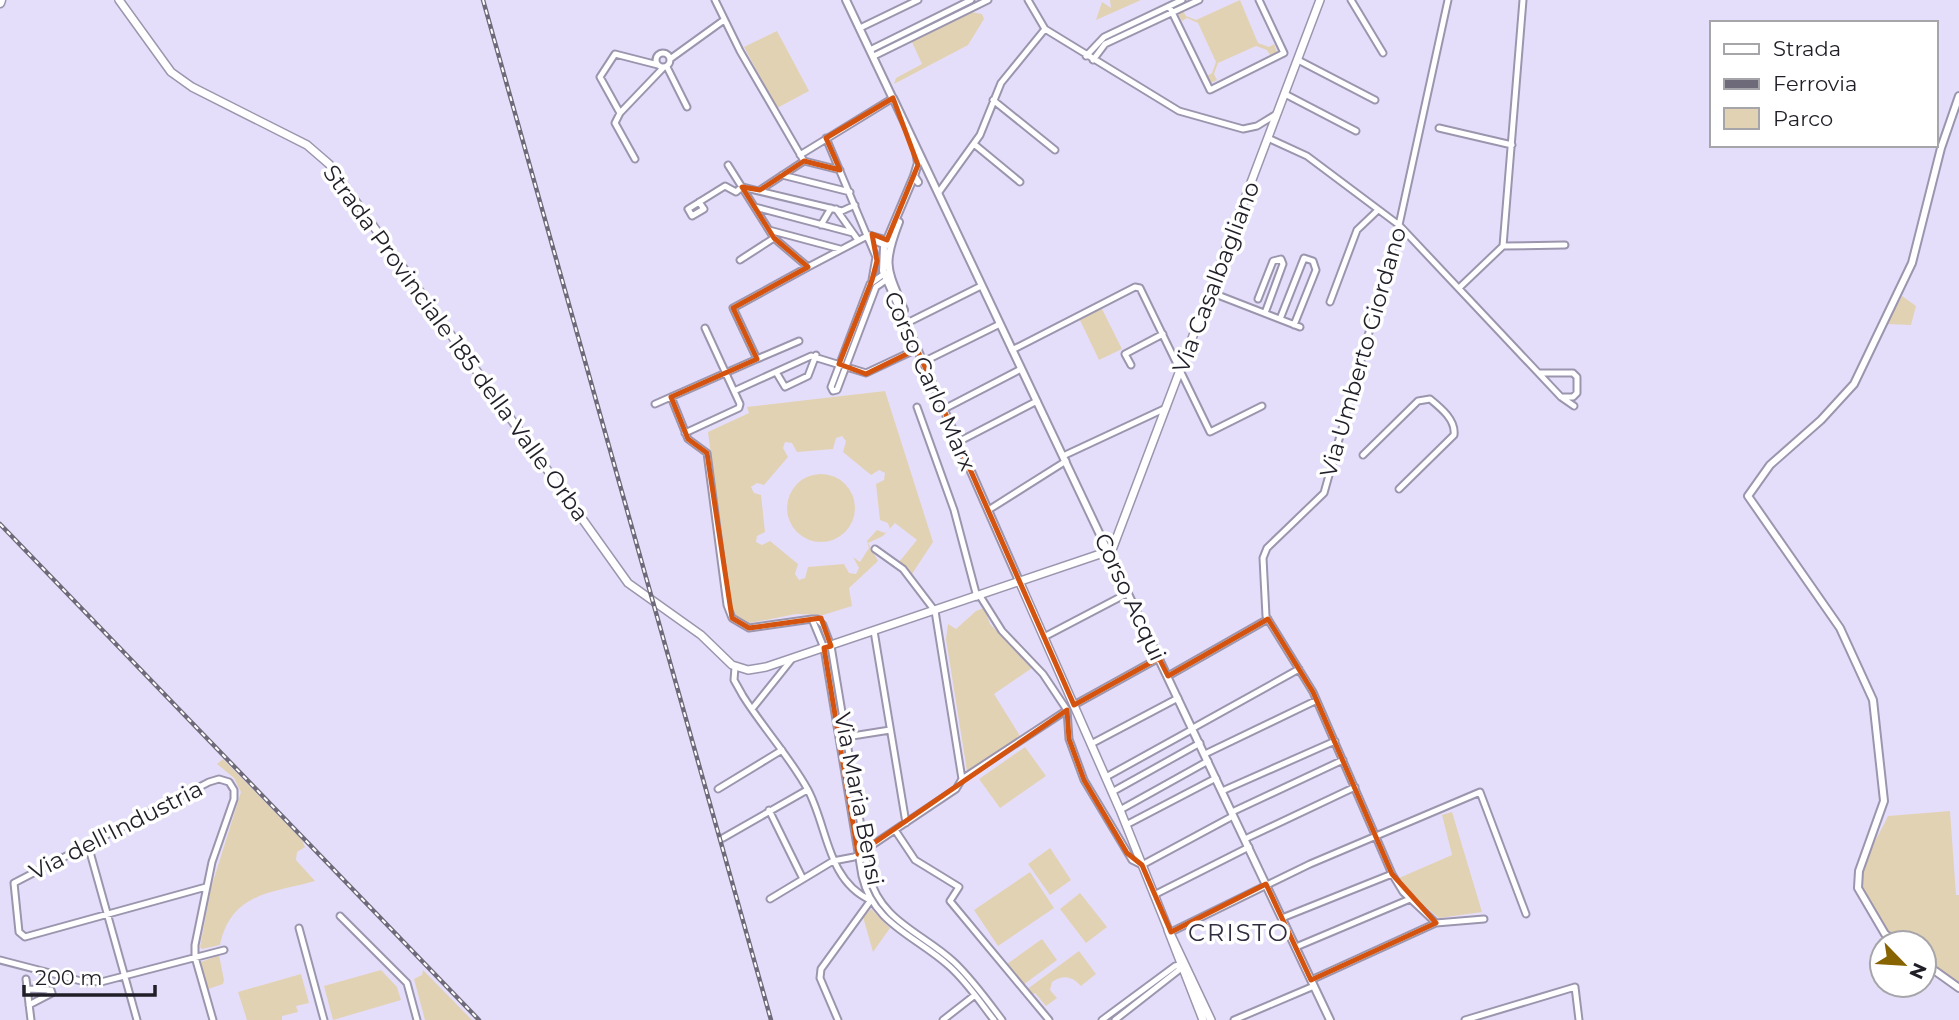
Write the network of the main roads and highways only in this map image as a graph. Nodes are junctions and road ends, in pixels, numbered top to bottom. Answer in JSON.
{"nodes":[{"id":1,"x":119,"y":0,"type":"edge"},
{"id":2,"x":1320,"y":0,"type":"edge"},
{"id":3,"x":1020,"y":583,"type":"junction"},
{"id":4,"x":1182,"y":966,"type":"junction"},
{"id":5,"x":1203,"y":1020,"type":"edge"},
{"id":6,"x":1211,"y":1020,"type":"edge"}],
"edges":[{"from":1,"to":3,"type":"main road","name":"Strada Provinciale 185 della Valle Orba"},
{"from":2,"to":3,"type":"main road","name":"Via Casalbagliano"},
{"from":3,"to":4,"type":"main road","name":"Corso Carlo Marx"},
{"from":4,"to":5,"type":"main road","name":"Corso Carlo Marx"},
{"from":4,"to":6,"type":"main road","name":"Corso Carlo Marx"}]}
